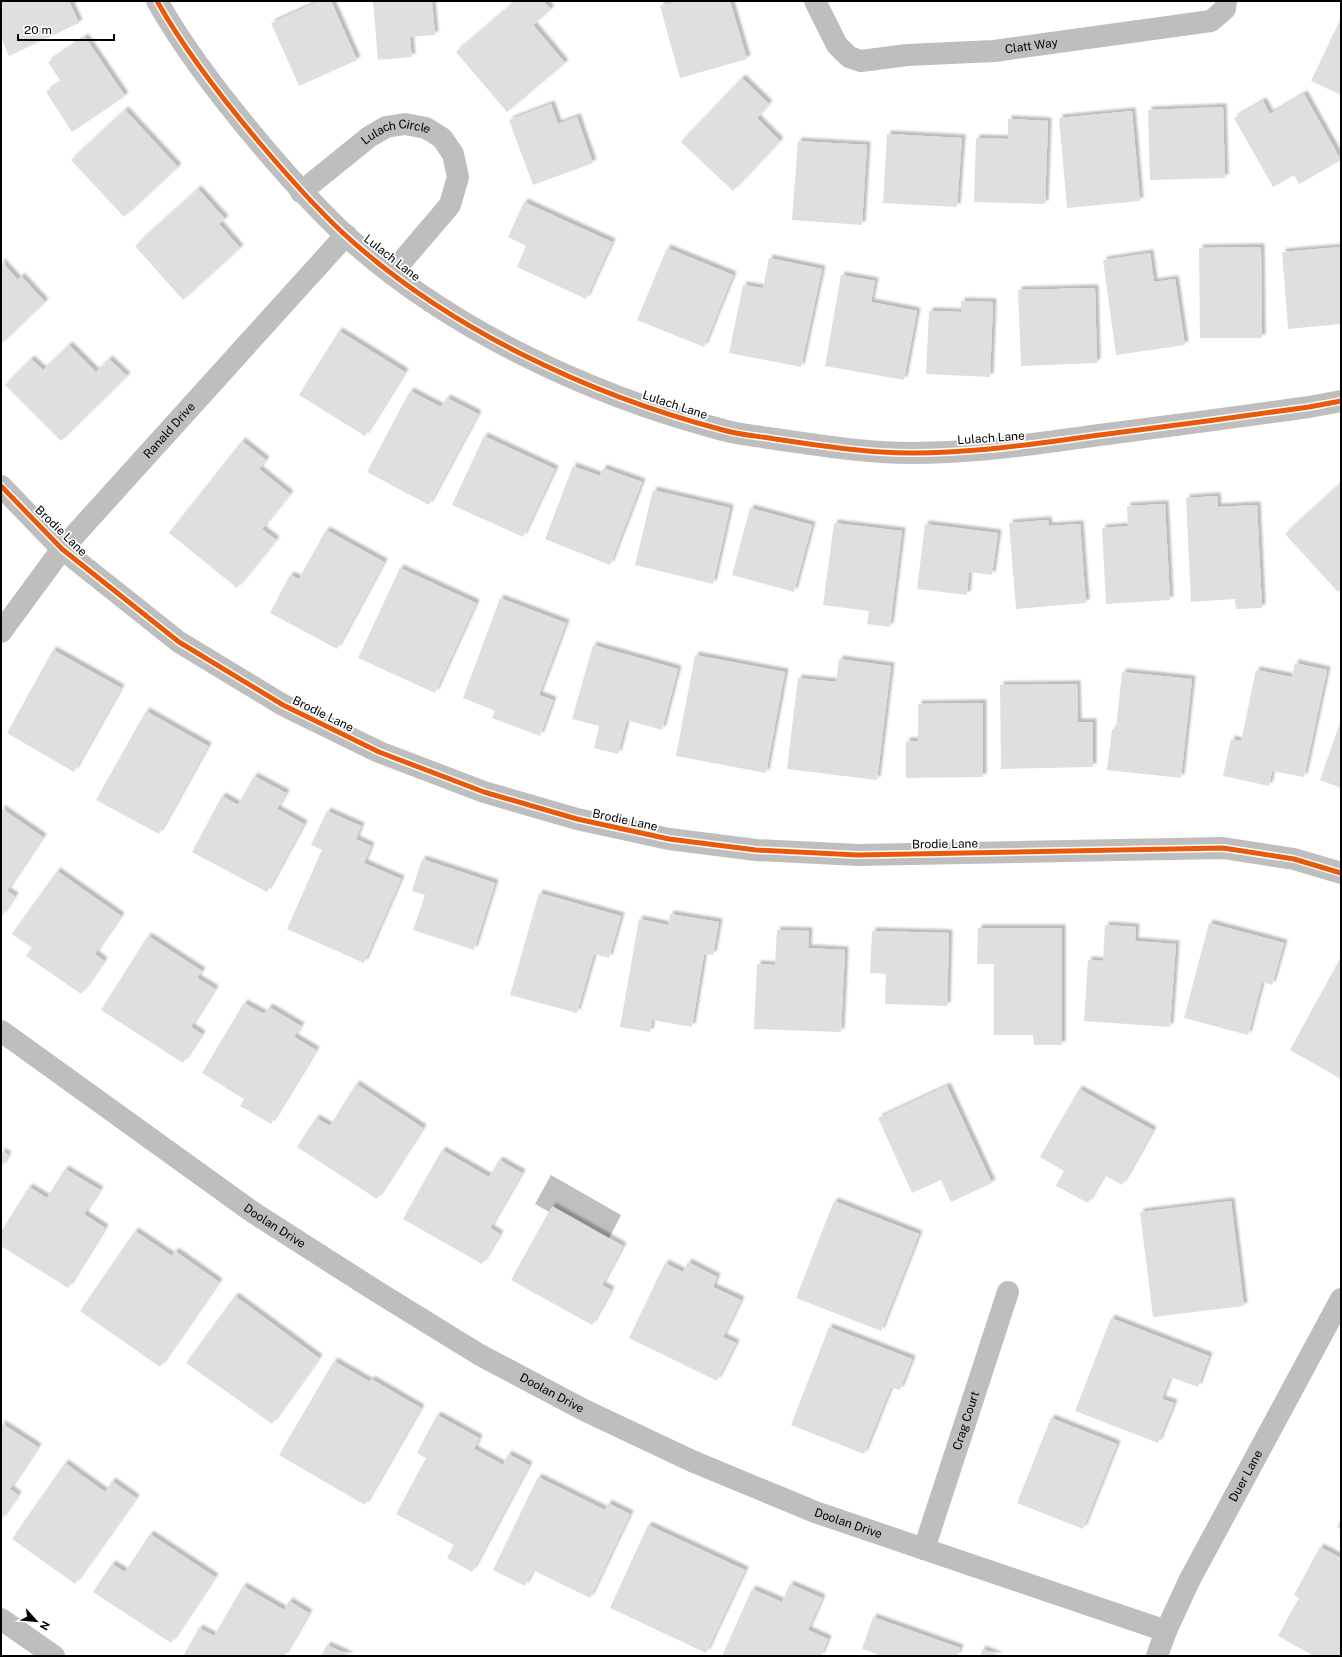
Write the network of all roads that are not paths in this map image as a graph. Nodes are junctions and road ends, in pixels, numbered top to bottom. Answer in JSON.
{"nodes":[{"id":1,"x":157,"y":1,"type":"edge"},
{"id":2,"x":815,"y":1,"type":"edge"},
{"id":3,"x":1225,"y":5,"type":"edge"},
{"id":4,"x":301,"y":192,"type":"junction"},
{"id":5,"x":346,"y":235,"type":"junction"},
{"id":6,"x":392,"y":273,"type":"junction"},
{"id":7,"x":1341,"y":401,"type":"edge"},
{"id":8,"x":1,"y":486,"type":"edge"},
{"id":9,"x":62,"y":549,"type":"junction"},
{"id":10,"x":1,"y":632,"type":"edge"},
{"id":11,"x":1341,"y":873,"type":"edge"},
{"id":12,"x":1,"y":1031,"type":"edge"},
{"id":13,"x":1008,"y":1292,"type":"dead end"},
{"id":14,"x":1341,"y":1298,"type":"edge"},
{"id":15,"x":924,"y":1549,"type":"junction"},
{"id":16,"x":1,"y":1619,"type":"edge"},
{"id":17,"x":1166,"y":1631,"type":"junction"},
{"id":18,"x":54,"y":1656,"type":"edge"},
{"id":19,"x":1157,"y":1656,"type":"edge"}],
"edges":[{"from":1,"to":4,"type":"street","name":"Lulach Lane"},
{"from":2,"to":3,"type":"street","name":"Clatt Way"},
{"from":4,"to":5,"type":"street","name":"Lulach Lane"},
{"from":4,"to":6,"type":"street","name":"Lulach Circle"},
{"from":5,"to":6,"type":"street","name":"Lulach Lane"},
{"from":5,"to":9,"type":"street","name":"Ranald Drive"},
{"from":6,"to":7,"type":"street","name":"Lulach Lane"},
{"from":8,"to":9,"type":"street","name":"Brodie Lane"},
{"from":9,"to":10,"type":"street","name":"Ranald Drive"},
{"from":9,"to":11,"type":"street","name":"Brodie Lane"},
{"from":12,"to":15,"type":"street","name":"Doolan Drive"},
{"from":13,"to":15,"type":"street","name":"Crag Court"},
{"from":14,"to":17,"type":"street","name":"Duer Lane"},
{"from":15,"to":17,"type":"street","name":"Doolan Drive"},
{"from":16,"to":18,"type":"street"},
{"from":17,"to":19,"type":"street","name":"Duer Lane"}]}
